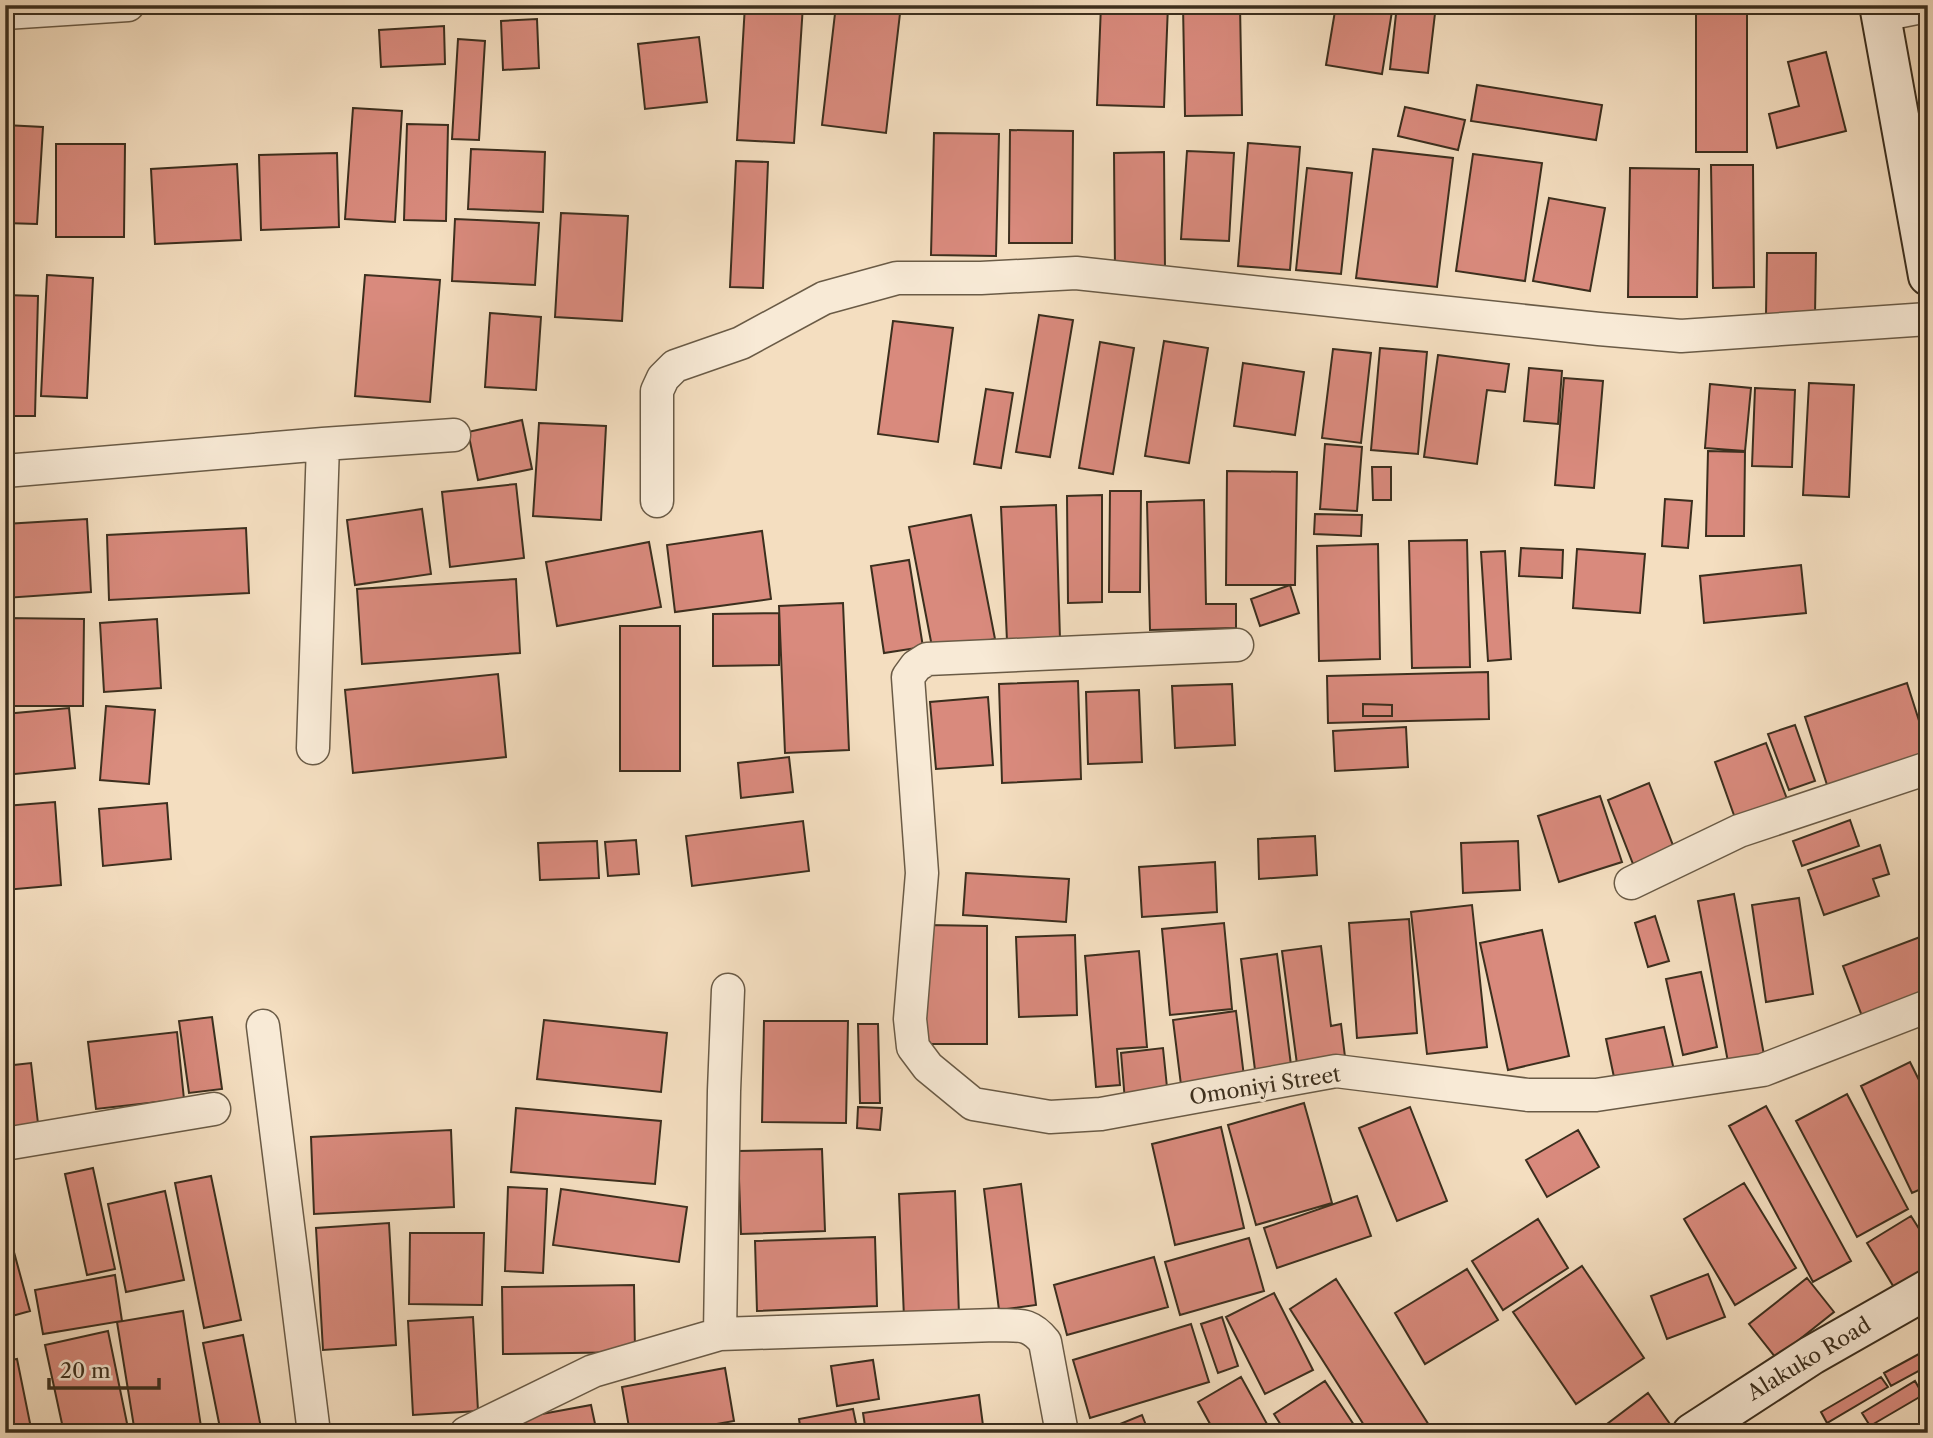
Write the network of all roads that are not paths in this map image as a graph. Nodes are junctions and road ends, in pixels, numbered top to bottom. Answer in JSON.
{"nodes":[{"id":1,"x":128,"y":5,"type":"edge"},
{"id":2,"x":64,"y":8,"type":"edge"},
{"id":3,"x":5,"y":13,"type":"edge"},
{"id":4,"x":1928,"y":13,"type":"edge"},
{"id":5,"x":1881,"y":14,"type":"edge"},
{"id":6,"x":1927,"y":269,"type":"edge"},
{"id":7,"x":1928,"y":319,"type":"edge"},
{"id":8,"x":454,"y":435,"type":"dead end"},
{"id":9,"x":323,"y":444,"type":"junction"},
{"id":10,"x":5,"y":471,"type":"edge"},
{"id":11,"x":657,"y":501,"type":"dead end"},
{"id":12,"x":1237,"y":645,"type":"dead end"},
{"id":13,"x":313,"y":748,"type":"dead end"},
{"id":14,"x":1928,"y":768,"type":"edge"},
{"id":15,"x":1631,"y":883,"type":"dead end"},
{"id":16,"x":728,"y":989,"type":"dead end"},
{"id":17,"x":1928,"y":1006,"type":"edge"},
{"id":18,"x":263,"y":1026,"type":"dead end"},
{"id":19,"x":214,"y":1109,"type":"dead end"},
{"id":20,"x":5,"y":1144,"type":"edge"},
{"id":21,"x":1928,"y":1289,"type":"edge"},
{"id":22,"x":720,"y":1334,"type":"junction"},
{"id":23,"x":314,"y":1433,"type":"edge"},
{"id":24,"x":466,"y":1433,"type":"edge"},
{"id":25,"x":1062,"y":1433,"type":"edge"},
{"id":26,"x":1692,"y":1433,"type":"edge"}],
"edges":[{"from":1,"to":2,"type":"street"},
{"from":2,"to":3,"type":"street"},
{"from":4,"to":5,"type":"lane"},
{"from":5,"to":6,"type":"main road"},
{"from":7,"to":11,"type":"street"},
{"from":8,"to":9,"type":"street"},
{"from":9,"to":10,"type":"street"},
{"from":9,"to":13,"type":"street"},
{"from":12,"to":17,"type":"street","name":"Omoniyi Street"},
{"from":14,"to":15,"type":"street"},
{"from":16,"to":22,"type":"street"},
{"from":18,"to":23,"type":"street"},
{"from":19,"to":20,"type":"street"},
{"from":21,"to":26,"type":"main road","name":"Alakuko Road"},
{"from":22,"to":24,"type":"street"},
{"from":22,"to":25,"type":"street"}]}
